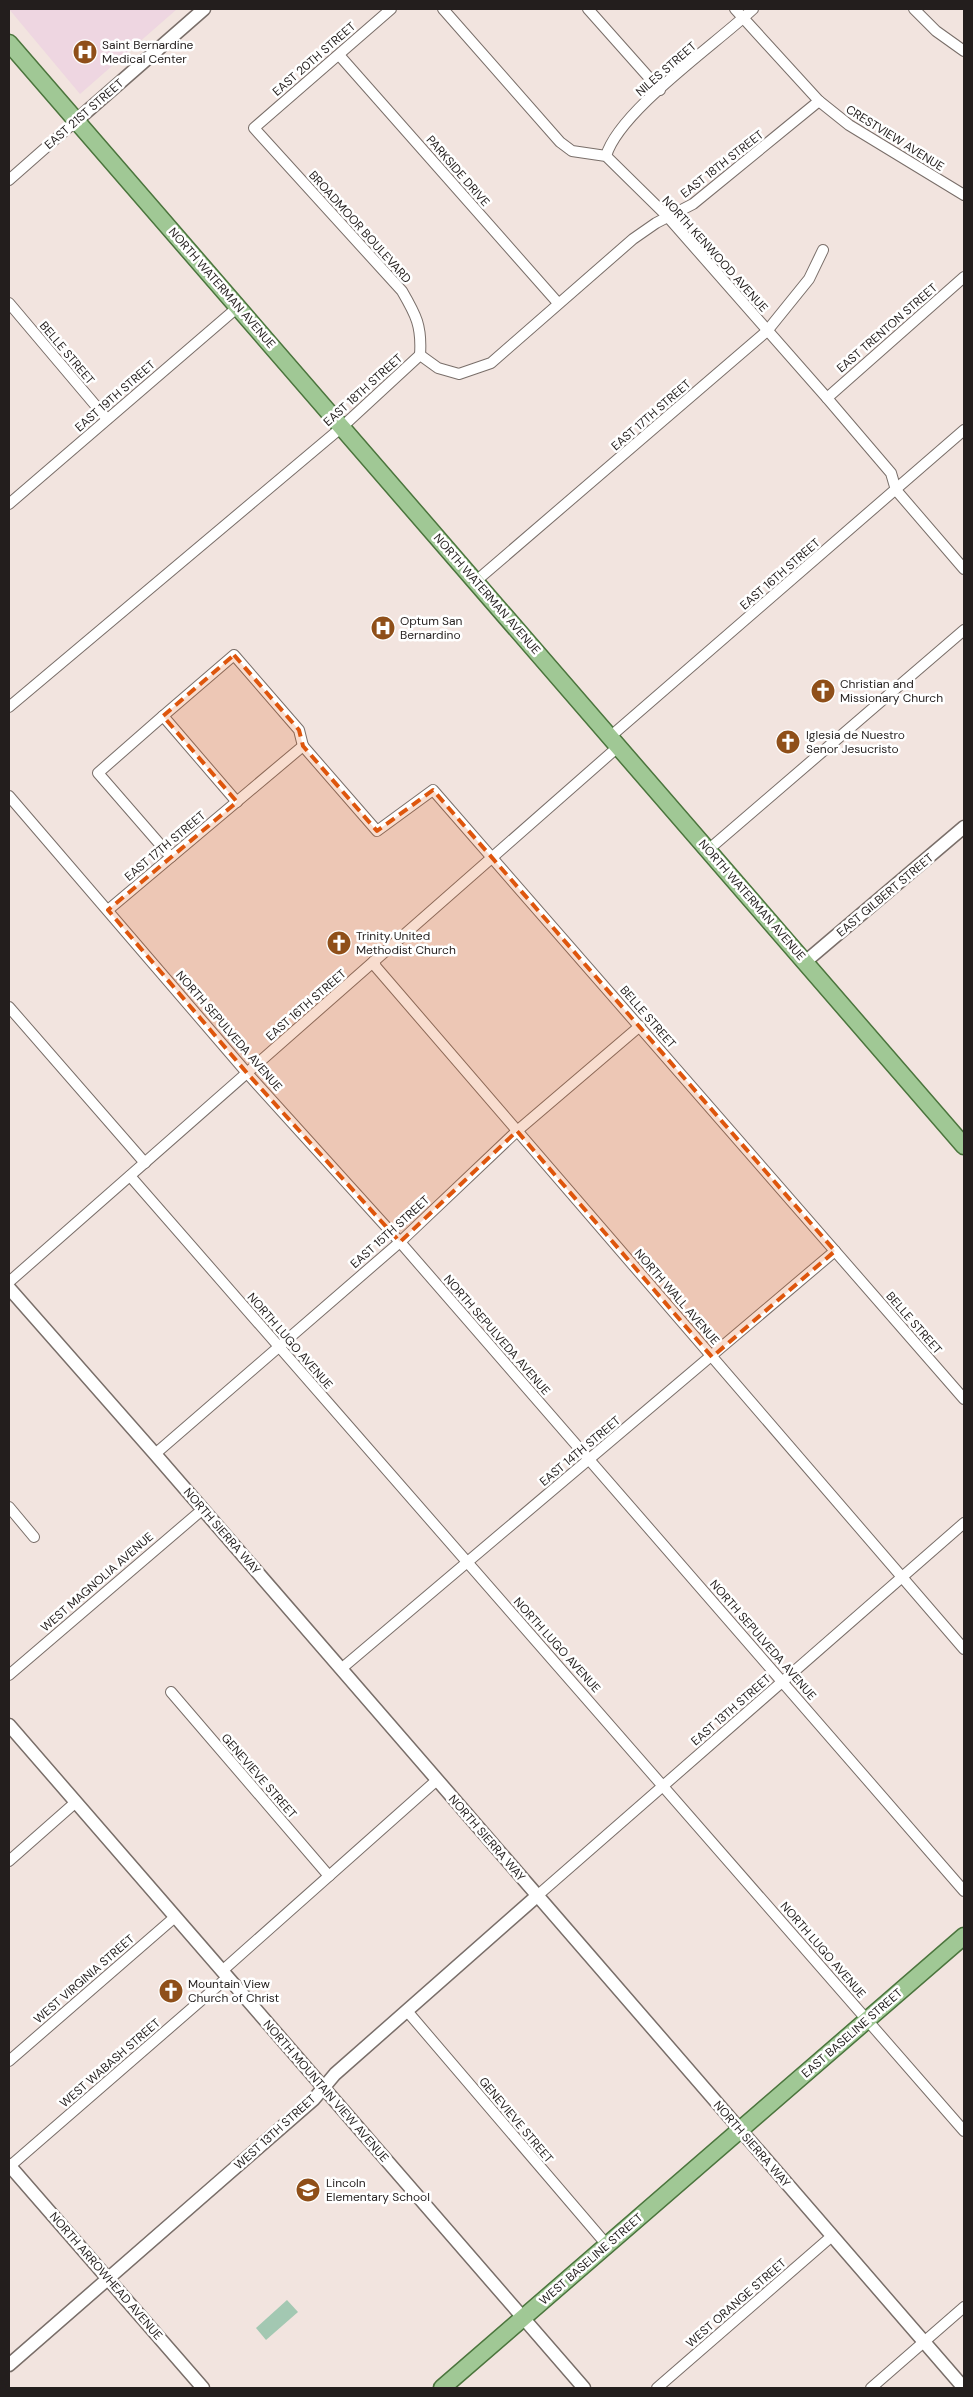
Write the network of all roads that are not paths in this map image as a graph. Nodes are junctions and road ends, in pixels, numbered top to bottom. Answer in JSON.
{"nodes":[{"id":1,"x":204,"y":9,"type":"edge"},
{"id":2,"x":443,"y":9,"type":"edge"},
{"id":3,"x":588,"y":9,"type":"edge"},
{"id":4,"x":736,"y":9,"type":"edge"},
{"id":5,"x":754,"y":9,"type":"edge"},
{"id":6,"x":914,"y":9,"type":"edge"},
{"id":7,"x":383,"y":11,"type":"edge"},
{"id":8,"x":744,"y":18,"type":"junction"},
{"id":9,"x":9,"y":43,"type":"edge"},
{"id":10,"x":964,"y":51,"type":"edge"},
{"id":11,"x":339,"y":54,"type":"junction"},
{"id":12,"x":660,"y":90,"type":"junction"},
{"id":13,"x":819,"y":101,"type":"junction"},
{"id":14,"x":76,"y":121,"type":"junction"},
{"id":15,"x":254,"y":128,"type":"joint"},
{"id":16,"x":606,"y":156,"type":"junction"},
{"id":17,"x":9,"y":180,"type":"edge"},
{"id":18,"x":964,"y":195,"type":"edge"},
{"id":19,"x":667,"y":216,"type":"junction"},
{"id":20,"x":823,"y":250,"type":"dead end"},
{"id":21,"x":964,"y":277,"type":"edge"},
{"id":22,"x":9,"y":303,"type":"edge"},
{"id":23,"x":558,"y":303,"type":"junction"},
{"id":24,"x":238,"y":307,"type":"junction"},
{"id":25,"x":767,"y":331,"type":"junction"},
{"id":26,"x":420,"y":355,"type":"junction"},
{"id":27,"x":827,"y":398,"type":"junction"},
{"id":28,"x":107,"y":419,"type":"junction"},
{"id":29,"x":342,"y":427,"type":"junction"},
{"id":30,"x":964,"y":430,"type":"edge"},
{"id":31,"x":896,"y":490,"type":"junction"},
{"id":32,"x":9,"y":504,"type":"edge"},
{"id":33,"x":964,"y":569,"type":"edge"},
{"id":34,"x":476,"y":581,"type":"junction"},
{"id":35,"x":964,"y":630,"type":"edge"},
{"id":36,"x":9,"y":706,"type":"edge"},
{"id":37,"x":164,"y":716,"type":"junction"},
{"id":38,"x":615,"y":741,"type":"junction"},
{"id":39,"x":303,"y":746,"type":"junction"},
{"id":40,"x":9,"y":796,"type":"edge"},
{"id":41,"x":237,"y":802,"type":"junction"},
{"id":42,"x":964,"y":828,"type":"edge"},
{"id":43,"x":708,"y":850,"type":"junction"},
{"id":44,"x":172,"y":857,"type":"junction"},
{"id":45,"x":492,"y":857,"type":"junction"},
{"id":46,"x":108,"y":910,"type":"junction"},
{"id":47,"x":374,"y":961,"type":"junction"},
{"id":48,"x":805,"y":962,"type":"junction"},
{"id":49,"x":9,"y":1007,"type":"edge"},
{"id":50,"x":640,"y":1026,"type":"junction"},
{"id":51,"x":247,"y":1073,"type":"junction"},
{"id":52,"x":517,"y":1131,"type":"junction"},
{"id":53,"x":964,"y":1146,"type":"edge"},
{"id":54,"x":145,"y":1163,"type":"junction"},
{"id":55,"x":130,"y":1176,"type":"junction"},
{"id":56,"x":400,"y":1242,"type":"junction"},
{"id":57,"x":835,"y":1251,"type":"junction"},
{"id":58,"x":9,"y":1282,"type":"edge"},
{"id":59,"x":9,"y":1288,"type":"edge"},
{"id":60,"x":278,"y":1347,"type":"junction"},
{"id":61,"x":712,"y":1357,"type":"junction"},
{"id":62,"x":964,"y":1399,"type":"edge"},
{"id":63,"x":155,"y":1454,"type":"junction"},
{"id":64,"x":589,"y":1460,"type":"junction"},
{"id":65,"x":9,"y":1507,"type":"edge"},
{"id":66,"x":203,"y":1509,"type":"junction"},
{"id":67,"x":964,"y":1523,"type":"edge"},
{"id":68,"x":34,"y":1537,"type":"dead end"},
{"id":69,"x":466,"y":1561,"type":"junction"},
{"id":70,"x":902,"y":1577,"type":"junction"},
{"id":71,"x":964,"y":1649,"type":"edge"},
{"id":72,"x":341,"y":1669,"type":"junction"},
{"id":73,"x":9,"y":1675,"type":"edge"},
{"id":74,"x":783,"y":1682,"type":"junction"},
{"id":75,"x":171,"y":1692,"type":"dead end"},
{"id":76,"x":9,"y":1725,"type":"edge"},
{"id":77,"x":437,"y":1780,"type":"junction"},
{"id":78,"x":664,"y":1785,"type":"junction"},
{"id":79,"x":76,"y":1802,"type":"junction"},
{"id":80,"x":9,"y":1860,"type":"edge"},
{"id":81,"x":329,"y":1876,"type":"junction"},
{"id":82,"x":964,"y":1891,"type":"edge"},
{"id":83,"x":537,"y":1896,"type":"junction"},
{"id":84,"x":175,"y":1917,"type":"junction"},
{"id":85,"x":964,"y":1936,"type":"edge"},
{"id":86,"x":225,"y":1974,"type":"junction"},
{"id":87,"x":407,"y":2011,"type":"junction"},
{"id":88,"x":867,"y":2020,"type":"junction"},
{"id":89,"x":9,"y":2061,"type":"edge"},
{"id":90,"x":324,"y":2088,"type":"junction"},
{"id":91,"x":739,"y":2130,"type":"junction"},
{"id":92,"x":964,"y":2131,"type":"edge"},
{"id":93,"x":9,"y":2166,"type":"edge"},
{"id":94,"x":832,"y":2236,"type":"junction"},
{"id":95,"x":607,"y":2245,"type":"junction"},
{"id":96,"x":108,"y":2278,"type":"junction"},
{"id":97,"x":964,"y":2307,"type":"edge"},
{"id":98,"x":523,"y":2318,"type":"junction"},
{"id":99,"x":924,"y":2342,"type":"junction"},
{"id":100,"x":9,"y":2365,"type":"edge"},
{"id":101,"x":203,"y":2388,"type":"edge"},
{"id":102,"x":442,"y":2388,"type":"edge"},
{"id":103,"x":584,"y":2388,"type":"edge"},
{"id":104,"x":657,"y":2388,"type":"edge"},
{"id":105,"x":871,"y":2388,"type":"edge"},
{"id":106,"x":964,"y":2388,"type":"edge"}],
"edges":[{"from":1,"to":14,"type":"street","name":"EAST 21ST STREET"},
{"from":2,"to":16,"type":"street"},
{"from":3,"to":12,"type":"street"},
{"from":4,"to":8,"type":"street","name":"CRESTVIEW AVENUE"},
{"from":5,"to":8,"type":"street","name":"NILES STREET"},
{"from":6,"to":10,"type":"street"},
{"from":7,"to":11,"type":"street","name":"EAST 20TH STREET"},
{"from":8,"to":12,"type":"street","name":"NILES STREET"},
{"from":8,"to":13,"type":"street","name":"CRESTVIEW AVENUE"},
{"from":9,"to":14,"type":"main road","name":"NORTH WATERMAN AVENUE"},
{"from":11,"to":15,"type":"street","name":"EAST 20TH STREET"},
{"from":11,"to":23,"type":"street","name":"PARKSIDE DRIVE"},
{"from":12,"to":16,"type":"street","name":"NILES STREET"},
{"from":13,"to":18,"type":"street","name":"CRESTVIEW AVENUE"},
{"from":13,"to":19,"type":"street","name":"EAST 18TH STREET"},
{"from":14,"to":17,"type":"street","name":"EAST 21ST STREET"},
{"from":14,"to":24,"type":"main road","name":"NORTH WATERMAN AVENUE"},
{"from":15,"to":26,"type":"street","name":"BROADMOOR BOULEVARD"},
{"from":16,"to":19,"type":"street","name":"NORTH KENWOOD AVENUE"},
{"from":19,"to":23,"type":"street","name":"EAST 18TH STREET"},
{"from":19,"to":25,"type":"street","name":"NORTH KENWOOD AVENUE"},
{"from":20,"to":25,"type":"street","name":"EAST 17TH STREET"},
{"from":21,"to":27,"type":"street","name":"EAST TRENTON STREET"},
{"from":22,"to":28,"type":"street","name":"BELLE STREET"},
{"from":23,"to":26,"type":"street","name":"EAST 18TH STREET"},
{"from":24,"to":28,"type":"street","name":"EAST 19TH STREET"},
{"from":24,"to":29,"type":"main road","name":"NORTH WATERMAN AVENUE"},
{"from":25,"to":27,"type":"street","name":"NORTH KENWOOD AVENUE"},
{"from":25,"to":34,"type":"street","name":"EAST 17TH STREET"},
{"from":26,"to":29,"type":"street","name":"EAST 18TH STREET"},
{"from":27,"to":31,"type":"street","name":"NORTH KENWOOD AVENUE"},
{"from":28,"to":32,"type":"street","name":"EAST 19TH STREET"},
{"from":29,"to":34,"type":"main road","name":"NORTH WATERMAN AVENUE"},
{"from":29,"to":36,"type":"street","name":"EAST 18TH STREET"},
{"from":30,"to":31,"type":"street","name":"EAST 16TH STREET"},
{"from":31,"to":33,"type":"street","name":"NORTH KENWOOD AVENUE"},
{"from":31,"to":38,"type":"street","name":"EAST 16TH STREET"},
{"from":34,"to":38,"type":"main road","name":"NORTH WATERMAN AVENUE"},
{"from":35,"to":43,"type":"street"},
{"from":37,"to":39,"type":"street"},
{"from":37,"to":41,"type":"street"},
{"from":37,"to":44,"type":"street"},
{"from":38,"to":43,"type":"main road","name":"NORTH WATERMAN AVENUE"},
{"from":38,"to":45,"type":"street","name":"EAST 16TH STREET"},
{"from":39,"to":41,"type":"street","name":"EAST 17TH STREET"},
{"from":39,"to":45,"type":"street","name":"BELLE STREET"},
{"from":40,"to":46,"type":"street","name":"NORTH SEPULVEDA AVENUE"},
{"from":41,"to":44,"type":"street","name":"EAST 17TH STREET"},
{"from":42,"to":48,"type":"street","name":"EAST GILBERT STREET"},
{"from":43,"to":48,"type":"main road","name":"NORTH WATERMAN AVENUE"},
{"from":44,"to":46,"type":"street","name":"EAST 17TH STREET"},
{"from":45,"to":47,"type":"street","name":"EAST 16TH STREET"},
{"from":45,"to":50,"type":"street","name":"BELLE STREET"},
{"from":46,"to":51,"type":"street","name":"NORTH SEPULVEDA AVENUE"},
{"from":47,"to":51,"type":"street","name":"EAST 16TH STREET"},
{"from":47,"to":52,"type":"street","name":"NORTH WALL AVENUE"},
{"from":48,"to":53,"type":"main road","name":"NORTH WATERMAN AVENUE"},
{"from":49,"to":54,"type":"street"},
{"from":50,"to":52,"type":"street","name":"EAST 15TH STREET"},
{"from":50,"to":57,"type":"street","name":"BELLE STREET"},
{"from":51,"to":54,"type":"street","name":"EAST 16TH STREET"},
{"from":51,"to":56,"type":"street","name":"NORTH SEPULVEDA AVENUE"},
{"from":52,"to":56,"type":"street","name":"EAST 15TH STREET"},
{"from":52,"to":61,"type":"street","name":"NORTH WALL AVENUE"},
{"from":54,"to":55,"type":"street","name":"EAST 16TH STREET"},
{"from":55,"to":58,"type":"street","name":"EAST 16TH STREET"},
{"from":55,"to":60,"type":"street","name":"NORTH LUGO AVENUE"},
{"from":56,"to":60,"type":"street","name":"EAST 15TH STREET"},
{"from":56,"to":64,"type":"street","name":"NORTH SEPULVEDA AVENUE"},
{"from":57,"to":61,"type":"street","name":"EAST 14TH STREET"},
{"from":57,"to":62,"type":"street","name":"BELLE STREET"},
{"from":59,"to":63,"type":"street","name":"NORTH SIERRA WAY"},
{"from":60,"to":63,"type":"street","name":"EAST 15TH STREET"},
{"from":60,"to":69,"type":"street","name":"NORTH LUGO AVENUE"},
{"from":61,"to":64,"type":"street","name":"EAST 14TH STREET"},
{"from":61,"to":70,"type":"street","name":"NORTH WALL AVENUE"},
{"from":63,"to":66,"type":"street","name":"NORTH SIERRA WAY"},
{"from":64,"to":69,"type":"street","name":"EAST 14TH STREET"},
{"from":64,"to":74,"type":"street","name":"NORTH SEPULVEDA AVENUE"},
{"from":65,"to":68,"type":"street"},
{"from":66,"to":72,"type":"street","name":"NORTH SIERRA WAY"},
{"from":66,"to":73,"type":"street","name":"WEST MAGNOLIA AVENUE"},
{"from":67,"to":70,"type":"street","name":"EAST 13TH STREET"},
{"from":69,"to":72,"type":"street","name":"EAST 14TH STREET"},
{"from":69,"to":78,"type":"street","name":"NORTH LUGO AVENUE"},
{"from":70,"to":71,"type":"street","name":"NORTH WALL AVENUE"},
{"from":70,"to":74,"type":"street","name":"EAST 13TH STREET"},
{"from":72,"to":77,"type":"street","name":"NORTH SIERRA WAY"},
{"from":74,"to":78,"type":"street","name":"EAST 13TH STREET"},
{"from":74,"to":82,"type":"street","name":"NORTH SEPULVEDA AVENUE"},
{"from":75,"to":81,"type":"street","name":"GENEVIEVE STREET"},
{"from":76,"to":79,"type":"street","name":"NORTH MOUNTAIN VIEW AVENUE"},
{"from":77,"to":81,"type":"street","name":"WEST WABASH STREET"},
{"from":77,"to":83,"type":"street","name":"NORTH SIERRA WAY"},
{"from":78,"to":83,"type":"street","name":"EAST 13TH STREET"},
{"from":78,"to":88,"type":"street","name":"NORTH LUGO AVENUE"},
{"from":79,"to":80,"type":"street"},
{"from":79,"to":84,"type":"street","name":"NORTH MOUNTAIN VIEW AVENUE"},
{"from":81,"to":86,"type":"street","name":"WEST WABASH STREET"},
{"from":83,"to":87,"type":"street","name":"WEST 13TH STREET"},
{"from":83,"to":91,"type":"street","name":"NORTH SIERRA WAY"},
{"from":84,"to":86,"type":"street","name":"NORTH MOUNTAIN VIEW AVENUE"},
{"from":84,"to":89,"type":"street","name":"WEST VIRGINIA STREET"},
{"from":85,"to":88,"type":"main road","name":"EAST BASELINE STREET"},
{"from":86,"to":90,"type":"street","name":"NORTH MOUNTAIN VIEW AVENUE"},
{"from":86,"to":93,"type":"street","name":"WEST WABASH STREET"},
{"from":87,"to":90,"type":"street","name":"WEST 13TH STREET"},
{"from":87,"to":95,"type":"street","name":"GENEVIEVE STREET"},
{"from":88,"to":91,"type":"main road","name":"EAST BASELINE STREET"},
{"from":88,"to":92,"type":"street","name":"NORTH LUGO AVENUE"},
{"from":90,"to":96,"type":"street","name":"WEST 13TH STREET"},
{"from":90,"to":98,"type":"street","name":"NORTH MOUNTAIN VIEW AVENUE"},
{"from":91,"to":94,"type":"street","name":"NORTH SIERRA WAY"},
{"from":91,"to":95,"type":"main road","name":"WEST BASELINE STREET"},
{"from":93,"to":96,"type":"street","name":"NORTH ARROWHEAD AVENUE"},
{"from":94,"to":99,"type":"street","name":"NORTH SIERRA WAY"},
{"from":94,"to":104,"type":"street","name":"WEST ORANGE STREET"},
{"from":95,"to":98,"type":"main road","name":"WEST BASELINE STREET"},
{"from":96,"to":100,"type":"street","name":"WEST 13TH STREET"},
{"from":96,"to":101,"type":"street","name":"NORTH ARROWHEAD AVENUE"},
{"from":97,"to":99,"type":"street"},
{"from":98,"to":102,"type":"main road","name":"WEST BASELINE STREET"},
{"from":98,"to":103,"type":"street","name":"NORTH MOUNTAIN VIEW AVENUE"},
{"from":99,"to":105,"type":"street"},
{"from":99,"to":106,"type":"street","name":"NORTH SIERRA WAY"}]}
